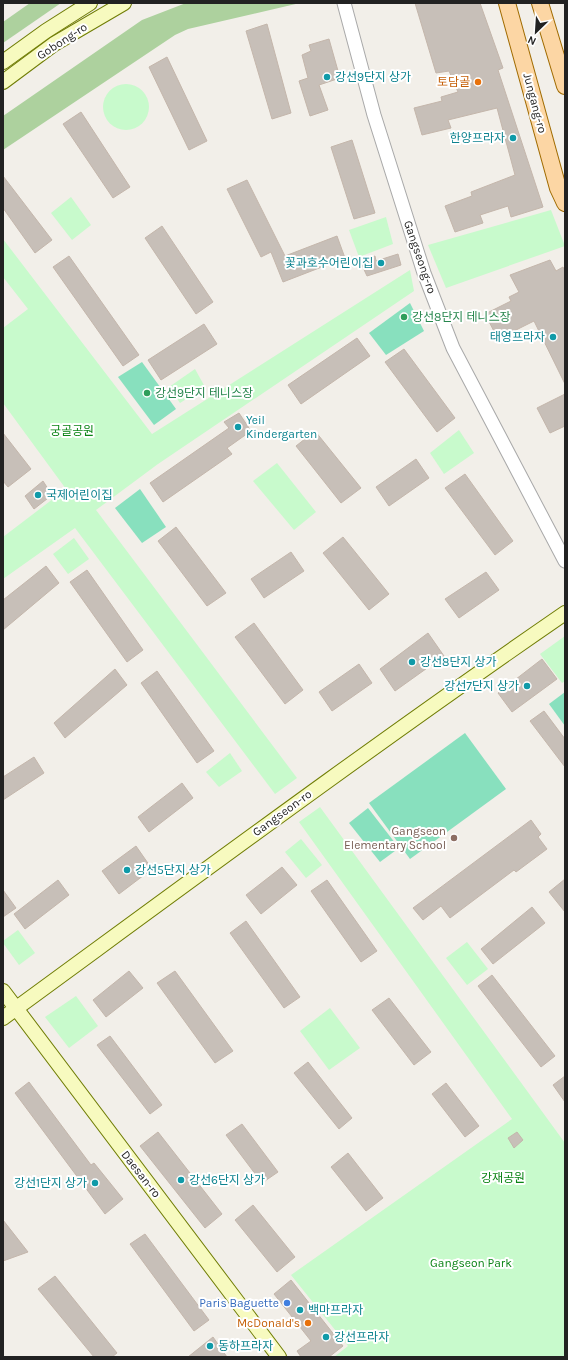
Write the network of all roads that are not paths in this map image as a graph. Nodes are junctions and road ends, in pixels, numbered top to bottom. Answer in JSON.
{"nodes":[{"id":1,"x":90,"y":3,"type":"edge"},
{"id":2,"x":124,"y":3,"type":"edge"},
{"id":3,"x":344,"y":3,"type":"edge"},
{"id":4,"x":508,"y":3,"type":"edge"},
{"id":5,"x":540,"y":3,"type":"edge"},
{"id":6,"x":3,"y":62,"type":"edge"},
{"id":7,"x":3,"y":82,"type":"edge"},
{"id":8,"x":565,"y":86,"type":"edge"},
{"id":9,"x":565,"y":203,"type":"edge"},
{"id":10,"x":565,"y":561,"type":"edge"},
{"id":11,"x":565,"y":613,"type":"edge"},
{"id":12,"x":3,"y":990,"type":"edge"},
{"id":13,"x":16,"y":1008,"type":"junction"},
{"id":14,"x":3,"y":1018,"type":"edge"},
{"id":15,"x":279,"y":1357,"type":"edge"}],
"edges":[{"from":1,"to":6,"type":"main road","name":"Gobong-ro"},
{"from":2,"to":7,"type":"main road","name":"Gobong-ro"},
{"from":3,"to":10,"type":"street","name":"Gangseong-ro"},
{"from":4,"to":9,"type":"main road","name":"Jungang-ro"},
{"from":5,"to":8,"type":"main road"},
{"from":11,"to":13,"type":"main road","name":"Gangseon-ro"},
{"from":12,"to":13,"type":"main road","name":"Daesan-ro"},
{"from":13,"to":14,"type":"main road","name":"Gangseon-ro"},
{"from":13,"to":15,"type":"main road","name":"Daesan-ro"}]}
